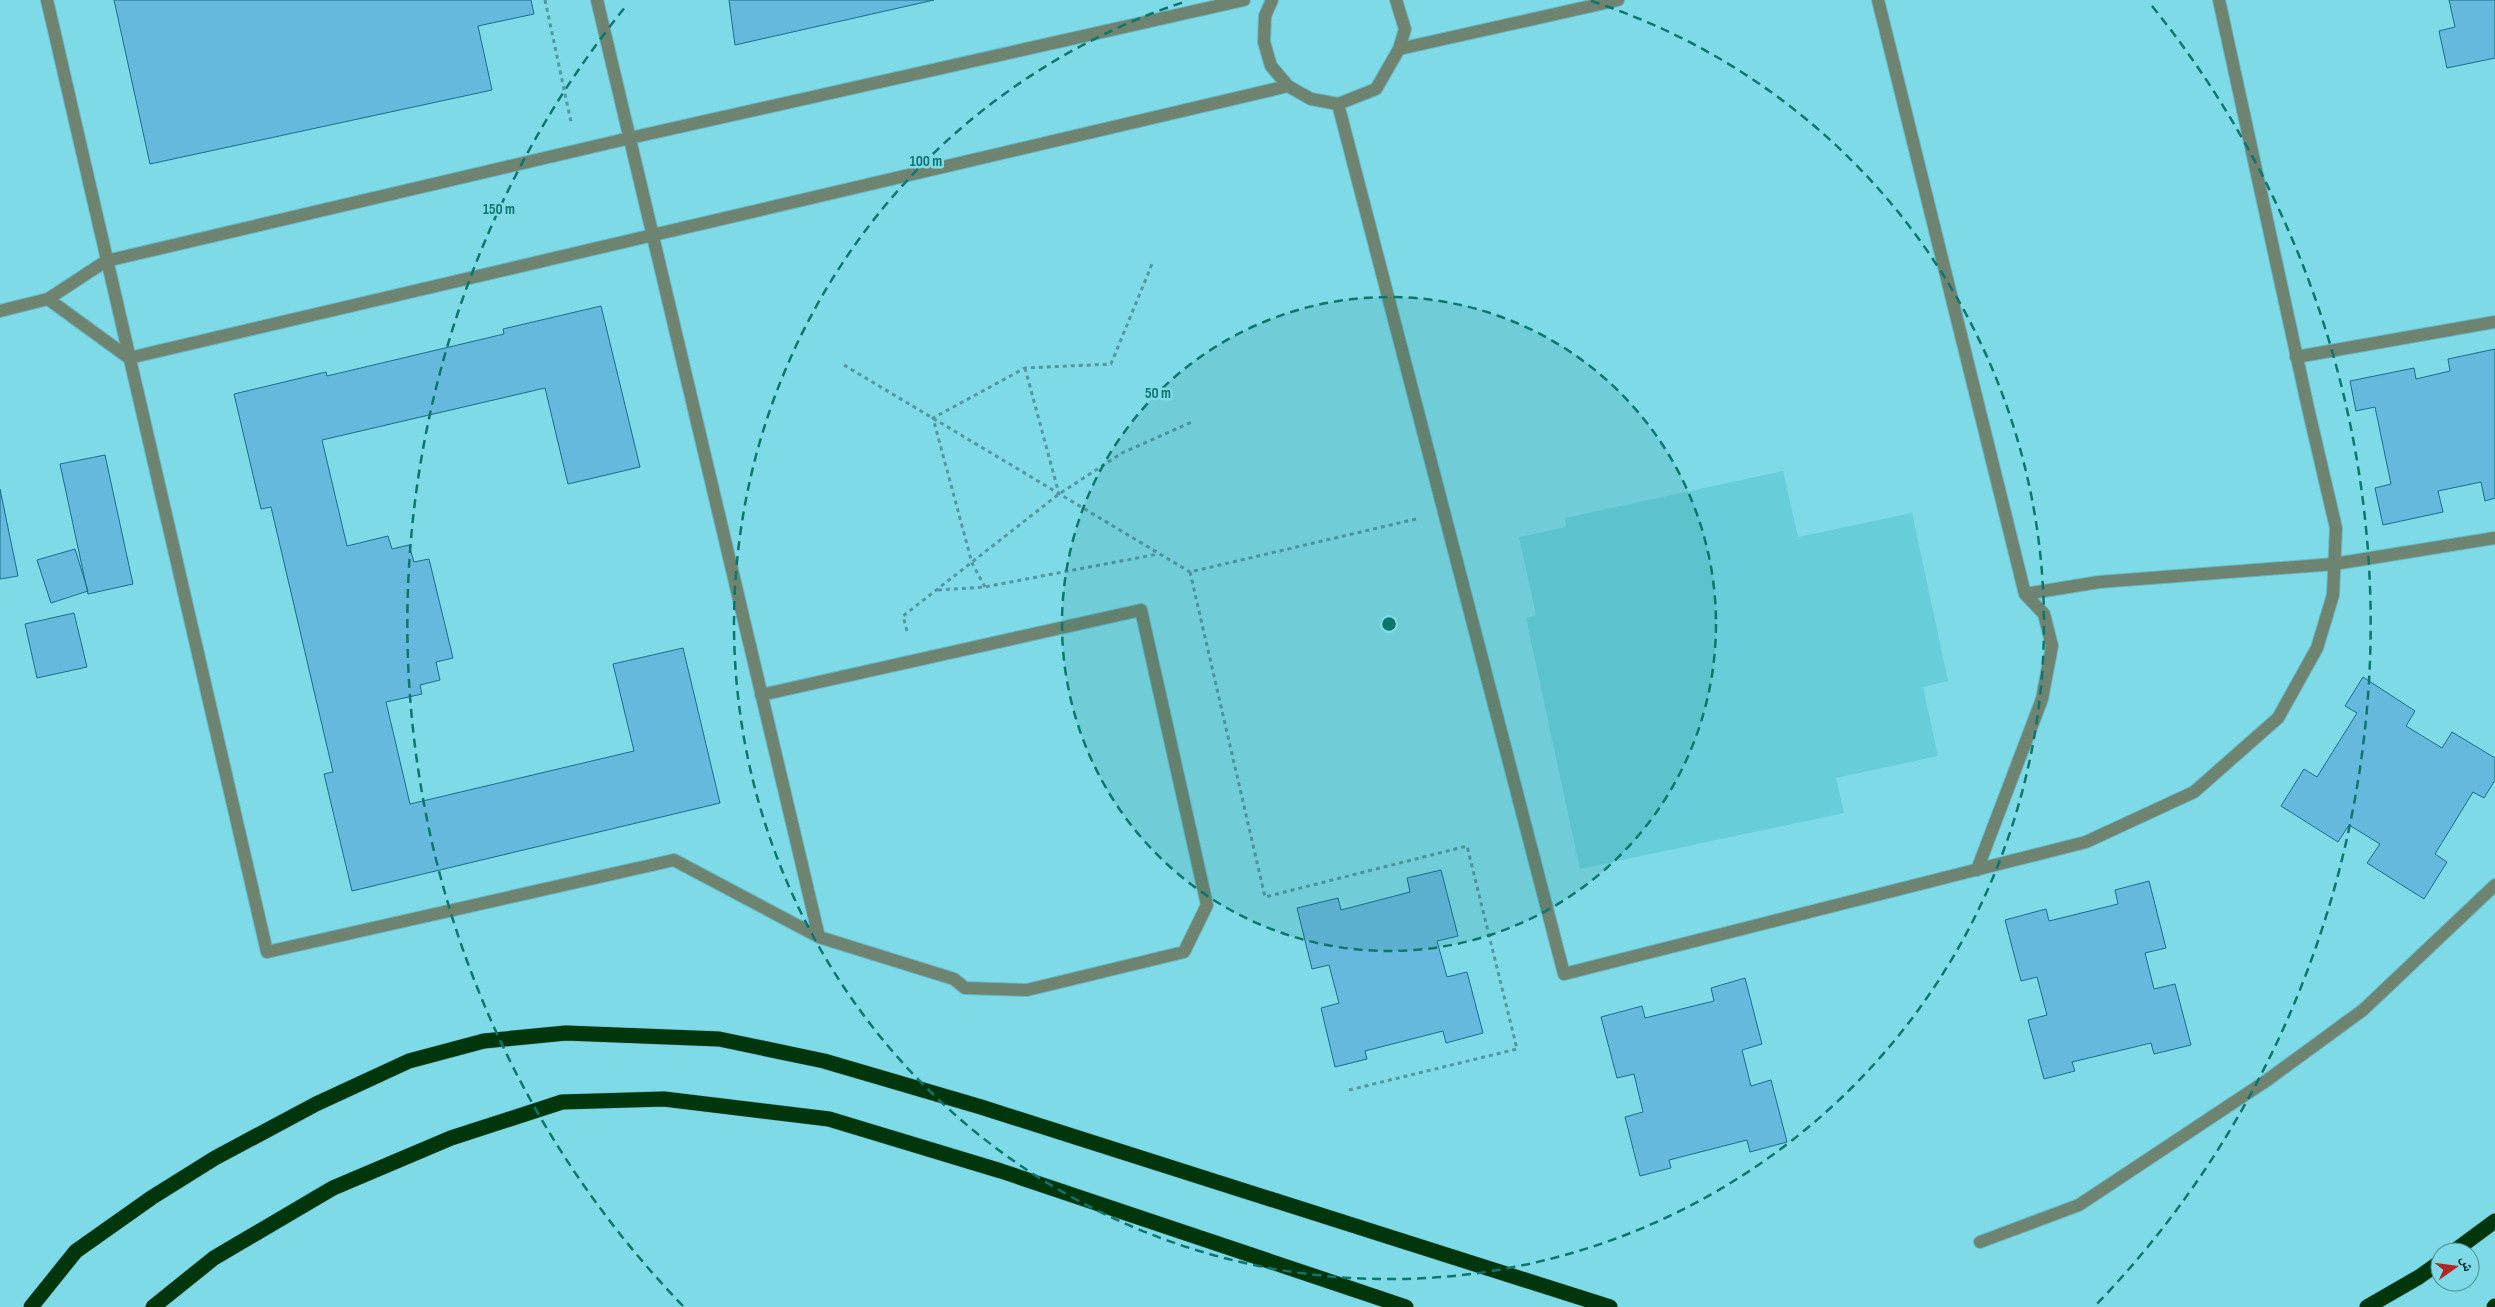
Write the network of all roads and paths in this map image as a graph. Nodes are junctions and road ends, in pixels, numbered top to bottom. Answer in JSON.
{"nodes":[{"id":1,"x":47,"y":0,"type":"edge"},
{"id":2,"x":545,"y":0,"type":"edge"},
{"id":3,"x":597,"y":0,"type":"edge"},
{"id":4,"x":1244,"y":0,"type":"edge"},
{"id":5,"x":1272,"y":0,"type":"edge"},
{"id":6,"x":1396,"y":0,"type":"edge"},
{"id":7,"x":1618,"y":0,"type":"edge"},
{"id":8,"x":1878,"y":0,"type":"edge"},
{"id":9,"x":2219,"y":0,"type":"edge"},
{"id":10,"x":1399,"y":49,"type":"junction"},
{"id":11,"x":1288,"y":86,"type":"junction"},
{"id":12,"x":1338,"y":104,"type":"junction"},
{"id":13,"x":630,"y":138,"type":"junction"},
{"id":14,"x":577,"y":150,"type":"junction"},
{"id":15,"x":652,"y":235,"type":"junction"},
{"id":16,"x":106,"y":261,"type":"junction"},
{"id":17,"x":1152,"y":264,"type":"dead end"},
{"id":18,"x":48,"y":298,"type":"junction"},
{"id":19,"x":0,"y":311,"type":"edge"},
{"id":20,"x":2495,"y":322,"type":"edge"},
{"id":21,"x":2296,"y":356,"type":"junction"},
{"id":22,"x":129,"y":358,"type":"junction"},
{"id":23,"x":844,"y":365,"type":"dead end"},
{"id":24,"x":1025,"y":368,"type":"junction"},
{"id":25,"x":932,"y":418,"type":"junction"},
{"id":26,"x":1194,"y":421,"type":"dead end"},
{"id":27,"x":1059,"y":494,"type":"junction"},
{"id":28,"x":1444,"y":512,"type":"junction"},
{"id":29,"x":2495,"y":538,"type":"edge"},
{"id":30,"x":1158,"y":554,"type":"junction"},
{"id":31,"x":972,"y":563,"type":"junction"},
{"id":32,"x":2334,"y":564,"type":"junction"},
{"id":33,"x":1190,"y":572,"type":"junction"},
{"id":34,"x":985,"y":588,"type":"junction"},
{"id":35,"x":938,"y":590,"type":"junction"},
{"id":36,"x":2025,"y":594,"type":"junction"},
{"id":37,"x":914,"y":661,"type":"junction"},
{"id":38,"x":761,"y":695,"type":"junction"},
{"id":39,"x":1977,"y":870,"type":"junction"},
{"id":40,"x":2495,"y":884,"type":"edge"},
{"id":41,"x":819,"y":937,"type":"junction"},
{"id":42,"x":1349,"y":1090,"type":"dead end"},
{"id":43,"x":2495,"y":1221,"type":"edge"},
{"id":44,"x":1980,"y":1242,"type":"dead end"},
{"id":45,"x":2467,"y":1242,"type":"edge"},
{"id":46,"x":2430,"y":1270,"type":"edge"},
{"id":47,"x":31,"y":1307,"type":"edge"},
{"id":48,"x":153,"y":1307,"type":"edge"},
{"id":49,"x":1406,"y":1307,"type":"edge"},
{"id":50,"x":1610,"y":1307,"type":"edge"},
{"id":51,"x":2367,"y":1307,"type":"edge"}],
"edges":[{"from":1,"to":16,"type":"street"},
{"from":2,"to":14,"type":"path"},
{"from":3,"to":13,"type":"street"},
{"from":4,"to":13,"type":"street"},
{"from":5,"to":11,"type":"street"},
{"from":6,"to":10,"type":"street"},
{"from":7,"to":10,"type":"street"},
{"from":8,"to":36,"type":"street"},
{"from":9,"to":21,"type":"street"},
{"from":10,"to":12,"type":"street"},
{"from":11,"to":12,"type":"street"},
{"from":11,"to":15,"type":"street"},
{"from":12,"to":28,"type":"street"},
{"from":13,"to":14,"type":"street"},
{"from":13,"to":15,"type":"street"},
{"from":14,"to":16,"type":"street"},
{"from":15,"to":22,"type":"street"},
{"from":15,"to":38,"type":"street"},
{"from":16,"to":18,"type":"street"},
{"from":16,"to":22,"type":"street"},
{"from":17,"to":24,"type":"path"},
{"from":18,"to":19,"type":"street"},
{"from":18,"to":22,"type":"street"},
{"from":20,"to":21,"type":"street"},
{"from":21,"to":32,"type":"street"},
{"from":22,"to":41,"type":"street"},
{"from":23,"to":25,"type":"path"},
{"from":24,"to":25,"type":"path"},
{"from":24,"to":27,"type":"path"},
{"from":25,"to":27,"type":"path"},
{"from":25,"to":31,"type":"path"},
{"from":26,"to":27,"type":"path"},
{"from":27,"to":30,"type":"path"},
{"from":27,"to":31,"type":"path"},
{"from":28,"to":33,"type":"path"},
{"from":28,"to":39,"type":"street"},
{"from":29,"to":32,"type":"street"},
{"from":30,"to":33,"type":"path"},
{"from":30,"to":34,"type":"path"},
{"from":31,"to":34,"type":"path"},
{"from":31,"to":35,"type":"path"},
{"from":32,"to":36,"type":"street"},
{"from":32,"to":39,"type":"street"},
{"from":33,"to":42,"type":"path"},
{"from":34,"to":35,"type":"path"},
{"from":35,"to":37,"type":"path"},
{"from":36,"to":39,"type":"street"},
{"from":37,"to":38,"type":"street"},
{"from":37,"to":41,"type":"street"},
{"from":38,"to":41,"type":"street"},
{"from":40,"to":44,"type":"street"},
{"from":43,"to":45,"type":"highway"},
{"from":46,"to":51,"type":"highway"},
{"from":47,"to":50,"type":"highway"},
{"from":48,"to":49,"type":"highway"}]}
